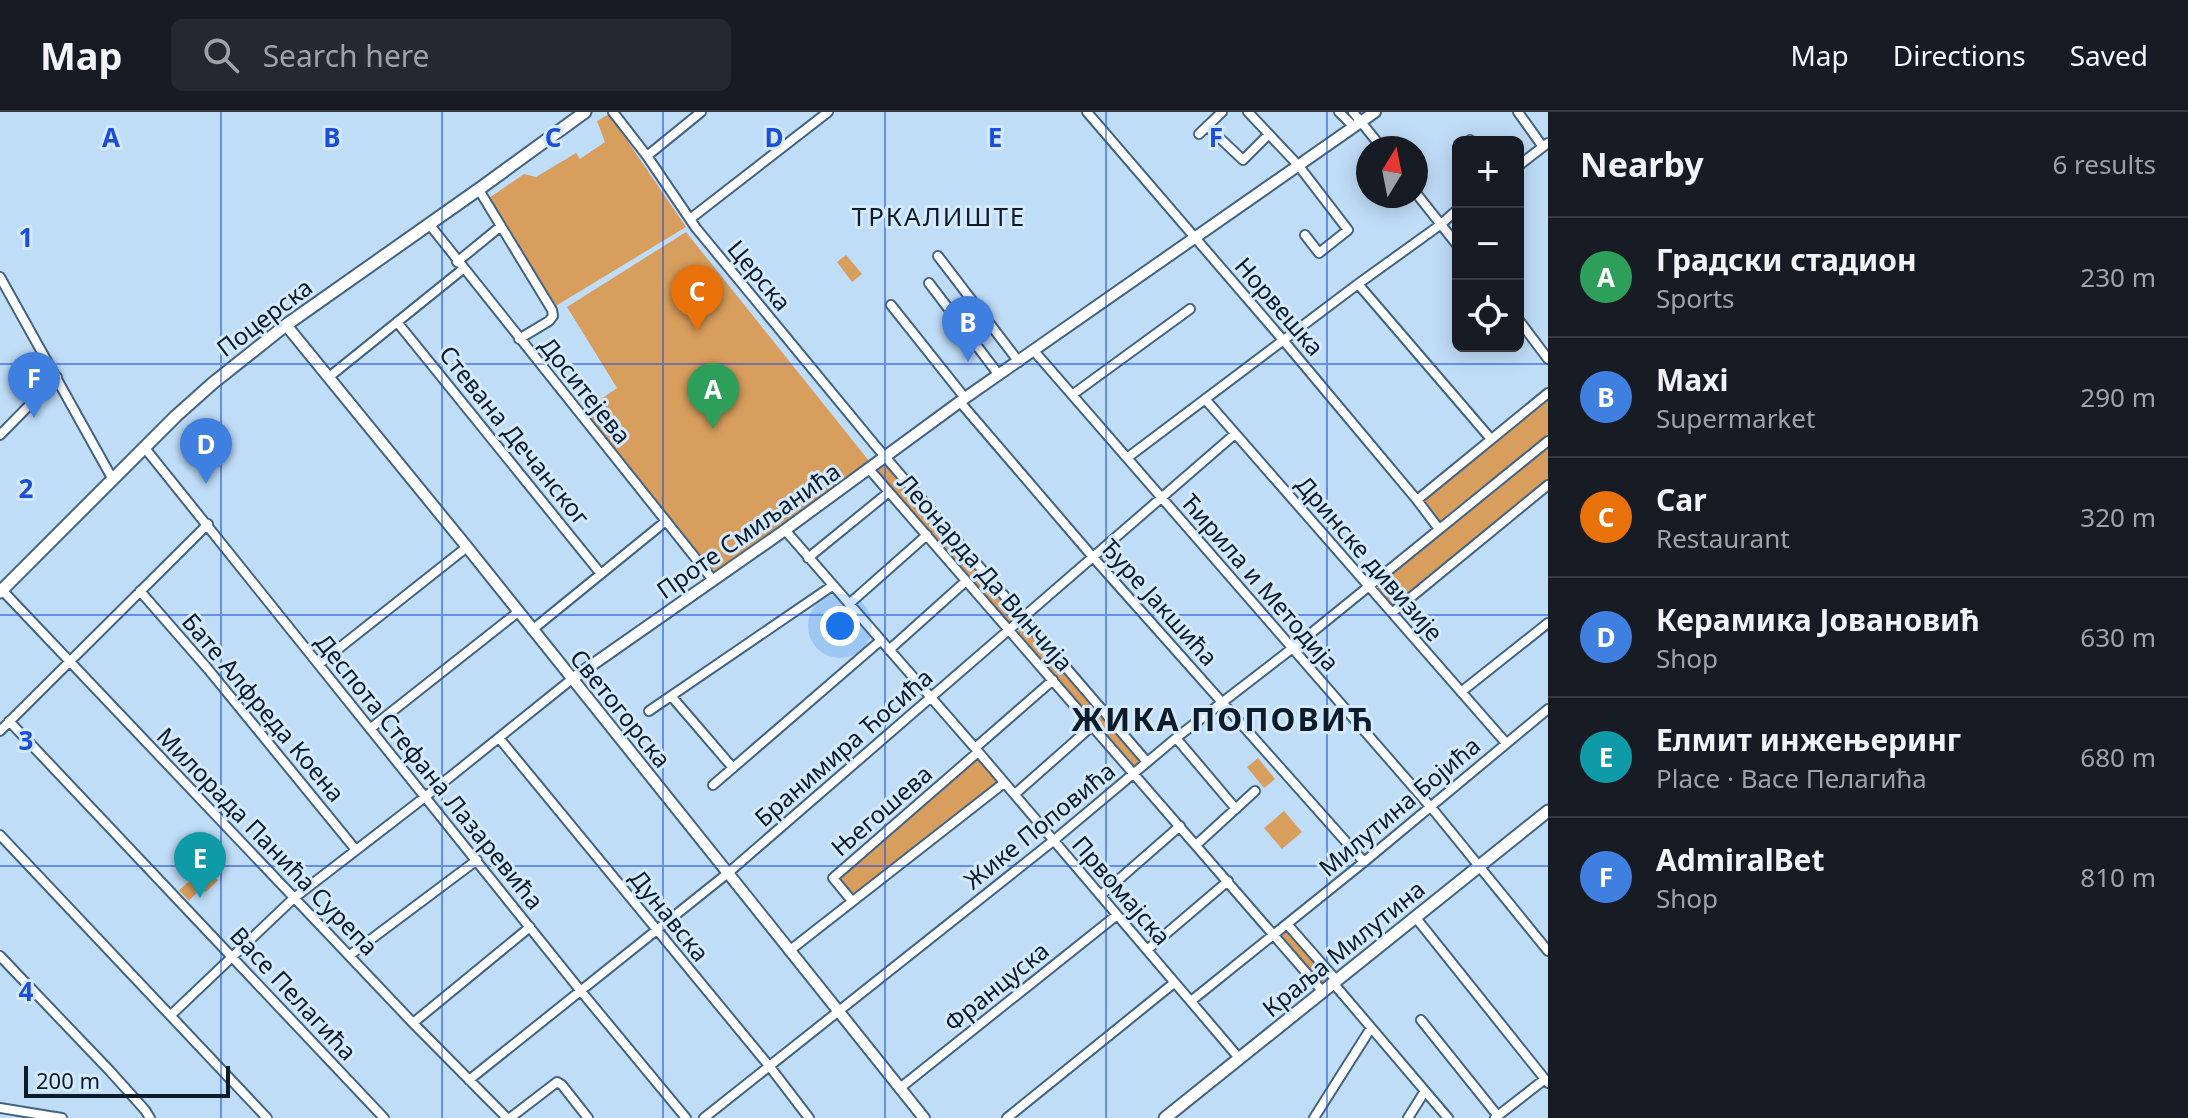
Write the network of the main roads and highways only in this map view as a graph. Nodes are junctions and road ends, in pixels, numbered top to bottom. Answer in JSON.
{"nodes":[{"id":1,"x":585,"y":112,"type":"edge"},
{"id":2,"x":1,"y":590,"type":"edge"},
{"id":3,"x":1548,"y":811,"type":"edge"},
{"id":4,"x":1165,"y":1118,"type":"edge"}],
"edges":[{"from":1,"to":2,"type":"main road","name":"Поцерска"},
{"from":3,"to":4,"type":"main road","name":"Краља Милутина"}]}
